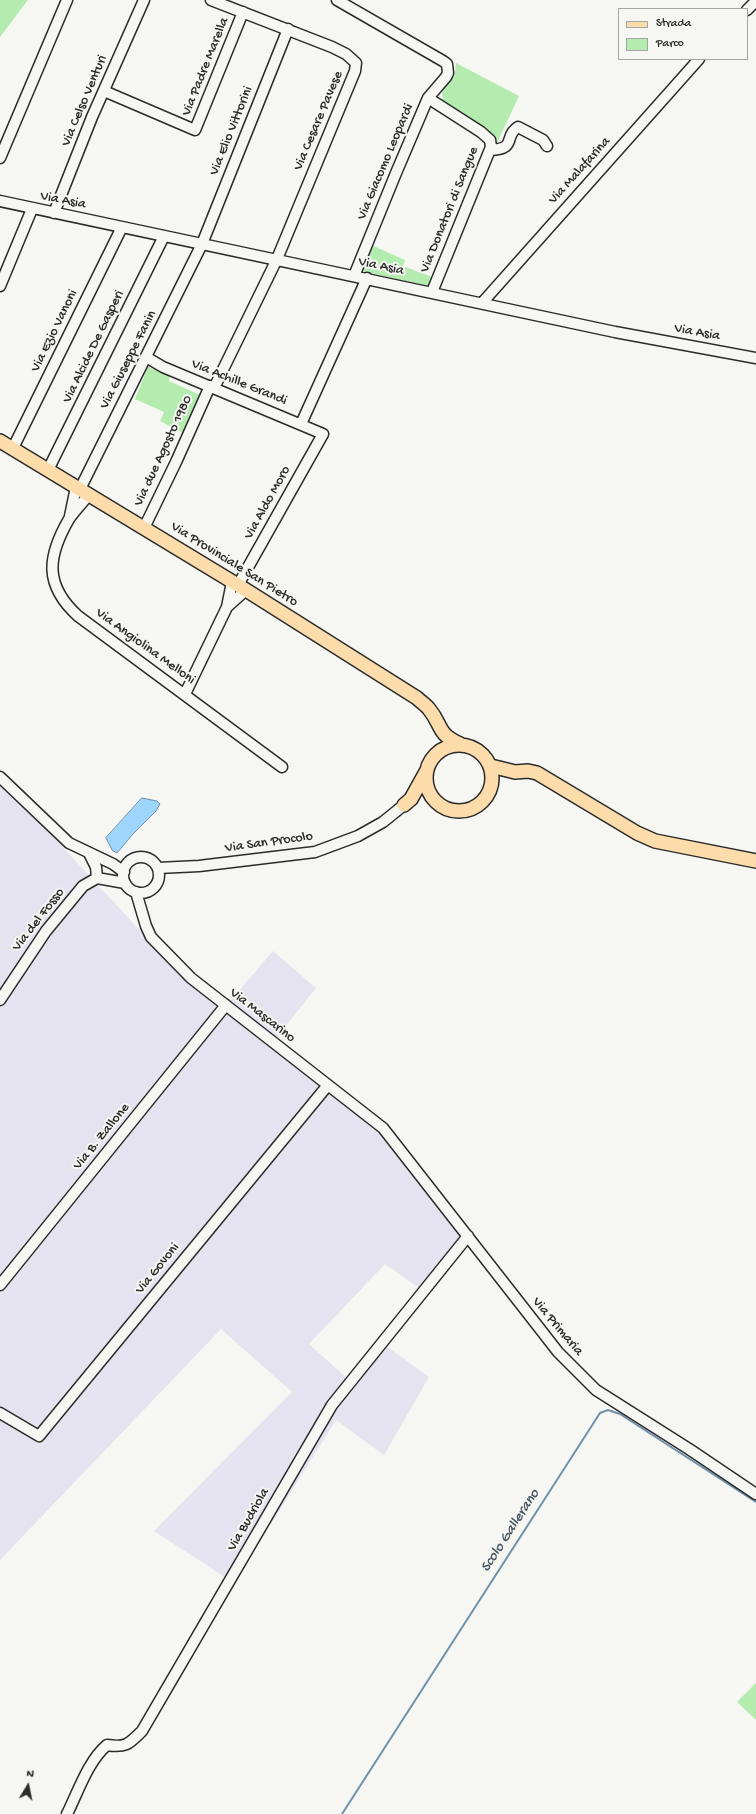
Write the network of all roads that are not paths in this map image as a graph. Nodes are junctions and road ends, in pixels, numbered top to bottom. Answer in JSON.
{"nodes":[{"id":1,"x":67,"y":0,"type":"edge"},
{"id":2,"x":144,"y":0,"type":"edge"},
{"id":3,"x":211,"y":0,"type":"edge"},
{"id":4,"x":336,"y":0,"type":"edge"},
{"id":5,"x":756,"y":1,"type":"edge"},
{"id":6,"x":748,"y":9,"type":"edge"},
{"id":7,"x":243,"y":12,"type":"junction"},
{"id":8,"x":288,"y":30,"type":"junction"},
{"id":9,"x":698,"y":60,"type":"edge"},
{"id":10,"x":104,"y":91,"type":"junction"},
{"id":11,"x":428,"y":98,"type":"junction"},
{"id":12,"x":547,"y":146,"type":"dead end"},
{"id":13,"x":490,"y":150,"type":"junction"},
{"id":14,"x":0,"y":158,"type":"edge"},
{"id":15,"x":0,"y":201,"type":"edge"},
{"id":16,"x":32,"y":209,"type":"junction"},
{"id":17,"x":54,"y":213,"type":"junction"},
{"id":18,"x":122,"y":227,"type":"junction"},
{"id":19,"x":164,"y":236,"type":"junction"},
{"id":20,"x":202,"y":244,"type":"junction"},
{"id":21,"x":277,"y":259,"type":"junction"},
{"id":22,"x":354,"y":276,"type":"junction"},
{"id":23,"x":367,"y":278,"type":"junction"},
{"id":24,"x":0,"y":286,"type":"edge"},
{"id":25,"x":432,"y":292,"type":"junction"},
{"id":26,"x":482,"y":303,"type":"junction"},
{"id":27,"x":146,"y":356,"type":"junction"},
{"id":28,"x":756,"y":358,"type":"edge"},
{"id":29,"x":212,"y":387,"type":"junction"},
{"id":30,"x":301,"y":424,"type":"junction"},
{"id":31,"x":323,"y":434,"type":"joint"},
{"id":32,"x":0,"y":441,"type":"edge"},
{"id":33,"x":13,"y":448,"type":"junction"},
{"id":34,"x":48,"y":470,"type":"junction"},
{"id":35,"x":82,"y":490,"type":"junction"},
{"id":36,"x":70,"y":518,"type":"junction"},
{"id":37,"x":144,"y":528,"type":"junction"},
{"id":38,"x":239,"y":586,"type":"junction"},
{"id":39,"x":228,"y":607,"type":"junction"},
{"id":40,"x":185,"y":694,"type":"junction"},
{"id":41,"x":439,"y":728,"type":"junction"},
{"id":42,"x":460,"y":744,"type":"junction"},
{"id":43,"x":438,"y":752,"type":"junction"},
{"id":44,"x":491,"y":766,"type":"junction"},
{"id":45,"x":282,"y":767,"type":"dead end"},
{"id":46,"x":426,"y":772,"type":"junction"},
{"id":47,"x":515,"y":772,"type":"junction"},
{"id":48,"x":0,"y":777,"type":"edge"},
{"id":49,"x":492,"y":786,"type":"junction"},
{"id":50,"x":434,"y":799,"type":"junction"},
{"id":51,"x":404,"y":805,"type":"junction"},
{"id":52,"x":89,"y":854,"type":"junction"},
{"id":53,"x":756,"y":861,"type":"edge"},
{"id":54,"x":159,"y":873,"type":"junction"},
{"id":55,"x":125,"y":874,"type":"junction"},
{"id":56,"x":96,"y":878,"type":"junction"},
{"id":57,"x":140,"y":893,"type":"junction"},
{"id":58,"x":0,"y":1000,"type":"edge"},
{"id":59,"x":226,"y":1006,"type":"junction"},
{"id":60,"x":328,"y":1085,"type":"junction"},
{"id":61,"x":383,"y":1128,"type":"joint"},
{"id":62,"x":468,"y":1236,"type":"junction"},
{"id":63,"x":0,"y":1285,"type":"edge"},
{"id":64,"x":0,"y":1413,"type":"edge"},
{"id":65,"x":756,"y":1494,"type":"edge"},
{"id":66,"x":67,"y":1814,"type":"edge"}],
"edges":[{"from":1,"to":14,"type":"street"},
{"from":2,"to":10,"type":"street","name":"Via Celso Venturi"},
{"from":3,"to":7,"type":"street"},
{"from":4,"to":11,"type":"street","name":"Via Giacomo Leopardi"},
{"from":5,"to":6,"type":"street"},
{"from":7,"to":8,"type":"street"},
{"from":7,"to":10,"type":"street","name":"Via Padre Marella"},
{"from":8,"to":20,"type":"street","name":"Via Elio Vittorini"},
{"from":8,"to":21,"type":"street","name":"Via Cesare Pavese"},
{"from":9,"to":26,"type":"street","name":"Via Malafarina"},
{"from":10,"to":17,"type":"street","name":"Via Celso Venturi"},
{"from":11,"to":13,"type":"street","name":"Via Donatori di Sangue"},
{"from":11,"to":22,"type":"street","name":"Via Giacomo Leopardi"},
{"from":12,"to":13,"type":"street"},
{"from":13,"to":25,"type":"street","name":"Via Donatori di Sangue"},
{"from":15,"to":16,"type":"street","name":"Via Asia"},
{"from":16,"to":17,"type":"street","name":"Via Asia"},
{"from":16,"to":24,"type":"street"},
{"from":17,"to":18,"type":"street","name":"Via Asia"},
{"from":18,"to":19,"type":"street","name":"Via Asia"},
{"from":18,"to":33,"type":"street","name":"Via Ezio Vanoni"},
{"from":19,"to":20,"type":"street","name":"Via Asia"},
{"from":19,"to":34,"type":"street","name":"Via Alcide De Gasperi"},
{"from":20,"to":21,"type":"street","name":"Via Asia"},
{"from":20,"to":27,"type":"street","name":"Via Giuseppe Fanin"},
{"from":21,"to":22,"type":"street","name":"Via Asia"},
{"from":21,"to":29,"type":"street","name":"Via due Agosto 1980"},
{"from":22,"to":23,"type":"street","name":"Via Asia"},
{"from":23,"to":25,"type":"street","name":"Via Asia"},
{"from":23,"to":30,"type":"street"},
{"from":25,"to":26,"type":"street","name":"Via Asia"},
{"from":26,"to":28,"type":"street","name":"Via Asia"},
{"from":27,"to":29,"type":"street","name":"Via Achille Grandi"},
{"from":27,"to":35,"type":"street","name":"Via Giuseppe Fanin"},
{"from":29,"to":30,"type":"street","name":"Via Achille Grandi"},
{"from":29,"to":37,"type":"street","name":"Via due Agosto 1980"},
{"from":30,"to":31,"type":"street","name":"Via Achille Grandi"},
{"from":31,"to":38,"type":"street","name":"Via Aldo Moro"},
{"from":32,"to":33,"type":"main road","name":"Via Provinciale San Pietro"},
{"from":33,"to":34,"type":"main road","name":"Via Provinciale San Pietro"},
{"from":34,"to":35,"type":"main road","name":"Via Provinciale San Pietro"},
{"from":35,"to":36,"type":"street","name":"Via Angiolina Melloni"},
{"from":35,"to":36,"type":"street","name":"Via Angiolina Melloni"},
{"from":35,"to":37,"type":"main road","name":"Via Provinciale San Pietro"},
{"from":36,"to":40,"type":"street","name":"Via Angiolina Melloni"},
{"from":37,"to":38,"type":"main road","name":"Via Provinciale San Pietro"},
{"from":38,"to":39,"type":"street"},
{"from":38,"to":39,"type":"street"},
{"from":38,"to":41,"type":"main road","name":"Via Provinciale San Pietro"},
{"from":39,"to":40,"type":"street"},
{"from":40,"to":45,"type":"street","name":"Via Angiolina Melloni"},
{"from":41,"to":42,"type":"main road"},
{"from":41,"to":43,"type":"main road"},
{"from":42,"to":43,"type":"main road"},
{"from":42,"to":44,"type":"main road"},
{"from":43,"to":46,"type":"main road"},
{"from":44,"to":47,"type":"main road"},
{"from":44,"to":49,"type":"main road"},
{"from":46,"to":50,"type":"main road"},
{"from":46,"to":51,"type":"main road"},
{"from":47,"to":49,"type":"main road"},
{"from":47,"to":53,"type":"main road"},
{"from":48,"to":52,"type":"street"},
{"from":49,"to":50,"type":"main road"},
{"from":50,"to":51,"type":"main road"},
{"from":51,"to":54,"type":"street","name":"Via San Procolo"},
{"from":52,"to":55,"type":"street"},
{"from":52,"to":56,"type":"street"},
{"from":54,"to":55,"type":"street"},
{"from":54,"to":57,"type":"street"},
{"from":55,"to":56,"type":"street"},
{"from":55,"to":57,"type":"street"},
{"from":56,"to":58,"type":"street","name":"Via del Fosso"},
{"from":57,"to":59,"type":"street","name":"Via Mascarino"},
{"from":59,"to":60,"type":"street","name":"Via Mascarino"},
{"from":59,"to":63,"type":"street","name":"Via B. Zallone"},
{"from":60,"to":61,"type":"street","name":"Via Mascarino"},
{"from":60,"to":64,"type":"street","name":"Via Govoni"},
{"from":61,"to":62,"type":"street","name":"Via Primaria"},
{"from":62,"to":65,"type":"street","name":"Via Primaria"},
{"from":62,"to":66,"type":"street","name":"Via Budriola"}]}
